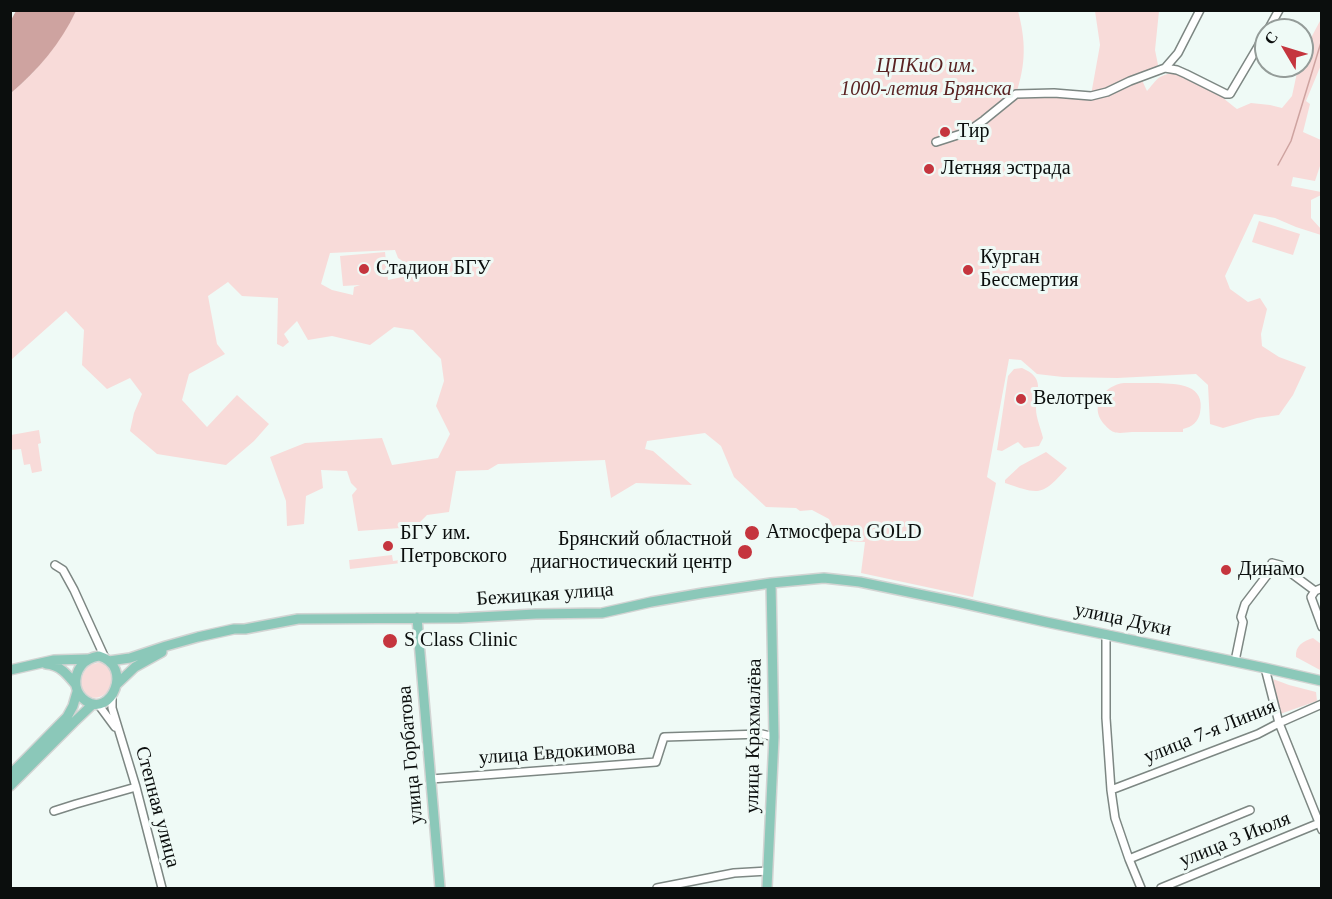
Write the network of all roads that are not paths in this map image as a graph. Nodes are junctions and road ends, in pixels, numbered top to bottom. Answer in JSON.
{"nodes":[{"id":1,"x":1200,"y":10,"type":"edge"},
{"id":2,"x":1254,"y":54,"type":"edge"},
{"id":3,"x":1166,"y":68,"type":"junction"},
{"id":4,"x":936,"y":142,"type":"dead end"},
{"id":5,"x":55,"y":565,"type":"dead end"},
{"id":6,"x":771,"y":583,"type":"junction"},
{"id":7,"x":1316,"y":592,"type":"edge"},
{"id":8,"x":916,"y":594,"type":"joint"},
{"id":9,"x":417,"y":618,"type":"junction"},
{"id":10,"x":1322,"y":627,"type":"edge"},
{"id":11,"x":245,"y":629,"type":"junction"},
{"id":12,"x":1106,"y":635,"type":"junction"},
{"id":13,"x":96,"y":640,"type":"junction"},
{"id":14,"x":91,"y":658,"type":"junction"},
{"id":15,"x":107,"y":659,"type":"junction"},
{"id":16,"x":1235,"y":661,"type":"junction"},
{"id":17,"x":41,"y":664,"type":"junction"},
{"id":18,"x":1265,"y":668,"type":"junction"},
{"id":19,"x":10,"y":670,"type":"edge"},
{"id":20,"x":1322,"y":681,"type":"edge"},
{"id":21,"x":77,"y":688,"type":"junction"},
{"id":22,"x":114,"y":690,"type":"junction"},
{"id":23,"x":96,"y":704,"type":"junction"},
{"id":24,"x":1322,"y":704,"type":"edge"},
{"id":25,"x":1279,"y":723,"type":"junction"},
{"id":26,"x":120,"y":734,"type":"junction"},
{"id":27,"x":774,"y":737,"type":"junction"},
{"id":28,"x":10,"y":775,"type":"edge"},
{"id":29,"x":431,"y":779,"type":"junction"},
{"id":30,"x":10,"y":786,"type":"edge"},
{"id":31,"x":136,"y":787,"type":"junction"},
{"id":32,"x":1111,"y":790,"type":"junction"},
{"id":33,"x":1250,"y":810,"type":"dead end"},
{"id":34,"x":54,"y":811,"type":"dead end"},
{"id":35,"x":1320,"y":825,"type":"edge"},
{"id":36,"x":1129,"y":860,"type":"junction"},
{"id":37,"x":768,"y":871,"type":"junction"},
{"id":38,"x":162,"y":888,"type":"edge"},
{"id":39,"x":440,"y":888,"type":"edge"},
{"id":40,"x":657,"y":888,"type":"edge"},
{"id":41,"x":767,"y":888,"type":"edge"},
{"id":42,"x":1141,"y":888,"type":"edge"},
{"id":43,"x":1161,"y":888,"type":"edge"}],
"edges":[{"from":1,"to":3,"type":"street"},
{"from":2,"to":3,"type":"street"},
{"from":3,"to":4,"type":"street"},
{"from":5,"to":13,"type":"street"},
{"from":6,"to":8,"type":"main road","name":"Бежицкая улица"},
{"from":6,"to":9,"type":"main road","name":"Бежицкая улица"},
{"from":6,"to":27,"type":"main road","name":"улица Крахмалёва"},
{"from":7,"to":10,"type":"street"},
{"from":7,"to":16,"type":"street"},
{"from":8,"to":12,"type":"main road","name":"улица Дуки"},
{"from":9,"to":11,"type":"main road","name":"Бежицкая улица"},
{"from":9,"to":29,"type":"main road","name":"улица Горбатова"},
{"from":11,"to":15,"type":"main road"},
{"from":11,"to":22,"type":"main road"},
{"from":12,"to":16,"type":"main road","name":"улица Дуки"},
{"from":12,"to":32,"type":"street"},
{"from":13,"to":14,"type":"street"},
{"from":13,"to":15,"type":"street"},
{"from":14,"to":15,"type":"main road"},
{"from":14,"to":17,"type":"main road"},
{"from":14,"to":21,"type":"main road"},
{"from":15,"to":22,"type":"main road"},
{"from":16,"to":18,"type":"main road","name":"улица Дуки"},
{"from":17,"to":19,"type":"main road"},
{"from":17,"to":21,"type":"main road"},
{"from":18,"to":20,"type":"main road","name":"улица Дуки"},
{"from":18,"to":25,"type":"street"},
{"from":21,"to":23,"type":"main road"},
{"from":21,"to":28,"type":"main road"},
{"from":22,"to":23,"type":"main road"},
{"from":22,"to":26,"type":"street","name":"Степная улица"},
{"from":23,"to":26,"type":"street"},
{"from":23,"to":30,"type":"main road"},
{"from":24,"to":25,"type":"street","name":"улица 7-я Линия"},
{"from":25,"to":32,"type":"street","name":"улица 7-я Линия"},
{"from":25,"to":35,"type":"street"},
{"from":26,"to":31,"type":"street","name":"Степная улица"},
{"from":27,"to":29,"type":"street","name":"улица Евдокимова"},
{"from":27,"to":37,"type":"main road","name":"улица Крахмалёва"},
{"from":29,"to":39,"type":"main road","name":"улица Горбатова"},
{"from":31,"to":34,"type":"street"},
{"from":31,"to":38,"type":"street","name":"Степная улица"},
{"from":32,"to":36,"type":"street"},
{"from":33,"to":36,"type":"street"},
{"from":35,"to":43,"type":"street","name":"улица 3 Июля"},
{"from":36,"to":42,"type":"street"},
{"from":37,"to":40,"type":"street"},
{"from":37,"to":41,"type":"main road","name":"улица Крахмалёва"}]}
